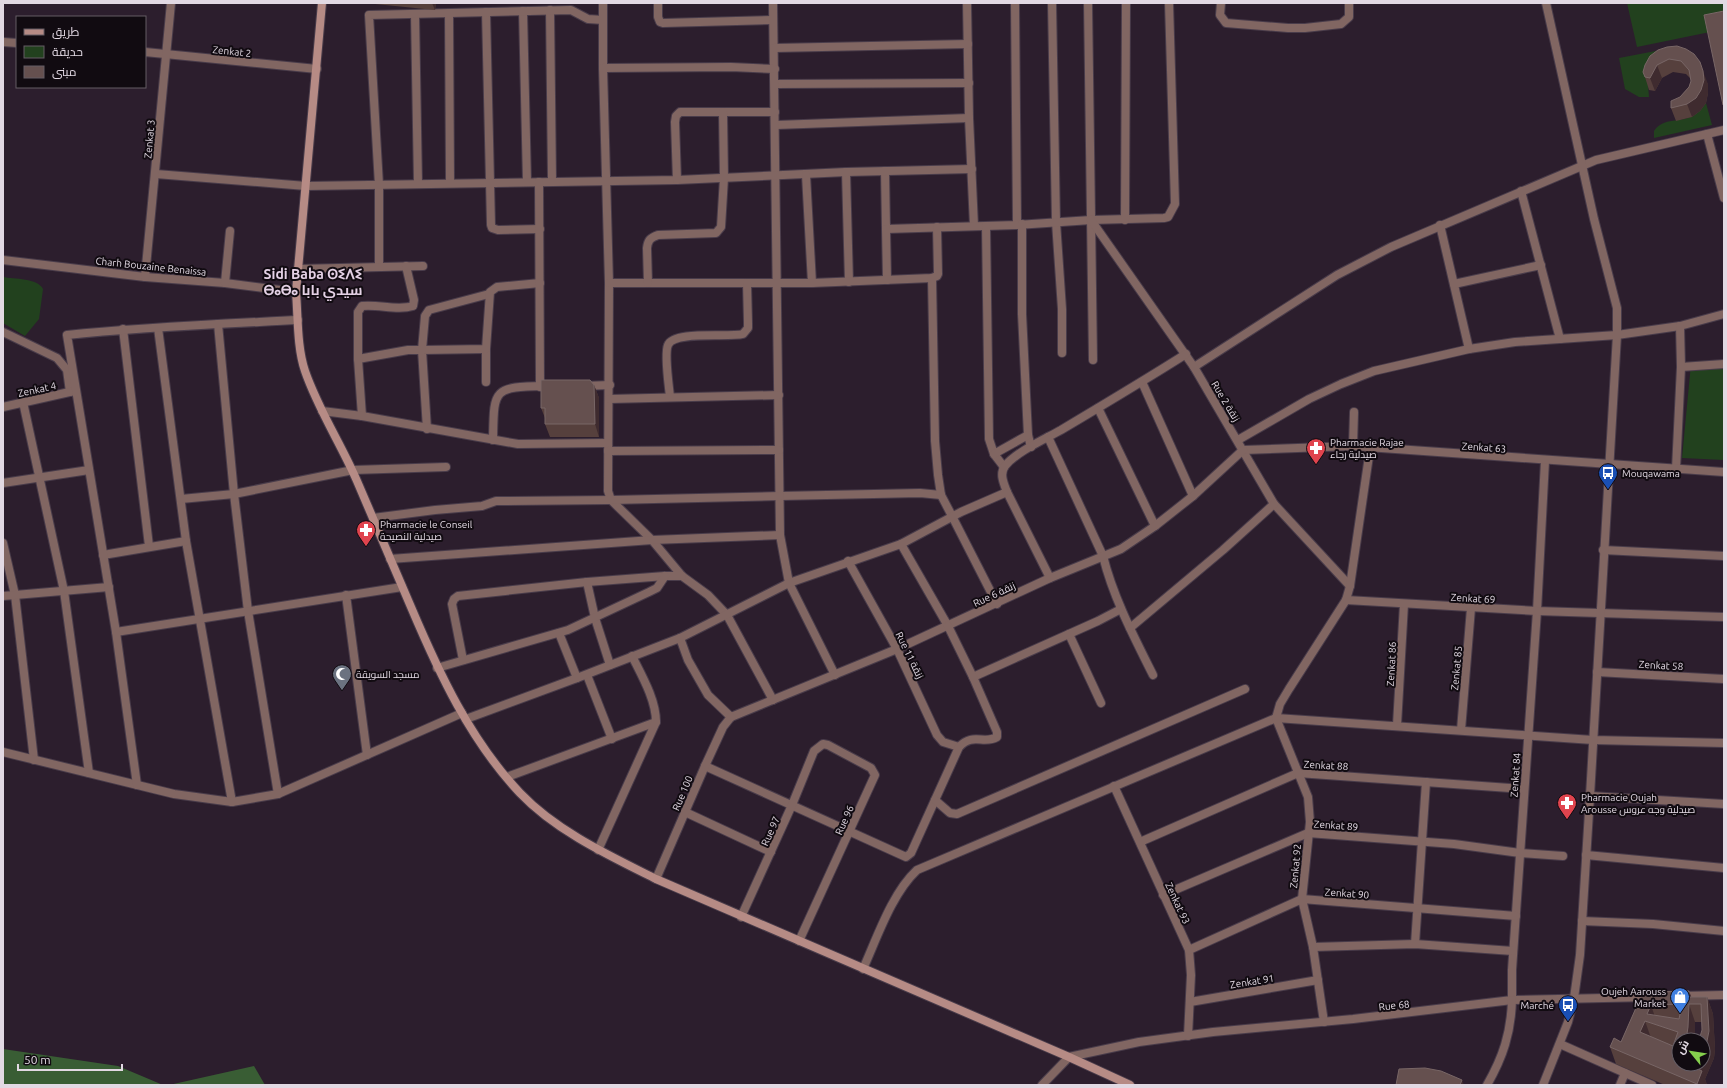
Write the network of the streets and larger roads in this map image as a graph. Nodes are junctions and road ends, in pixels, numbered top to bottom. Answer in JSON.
{"nodes":[{"id":1,"x":170,"y":3,"type":"edge"},
{"id":2,"x":322,"y":3,"type":"edge"},
{"id":3,"x":603,"y":3,"type":"edge"},
{"id":4,"x":658,"y":3,"type":"edge"},
{"id":5,"x":773,"y":3,"type":"edge"},
{"id":6,"x":967,"y":3,"type":"edge"},
{"id":7,"x":1015,"y":3,"type":"edge"},
{"id":8,"x":1052,"y":3,"type":"edge"},
{"id":9,"x":1088,"y":3,"type":"edge"},
{"id":10,"x":1126,"y":3,"type":"edge"},
{"id":11,"x":1169,"y":3,"type":"edge"},
{"id":12,"x":1221,"y":3,"type":"edge"},
{"id":13,"x":1349,"y":3,"type":"edge"},
{"id":14,"x":1546,"y":3,"type":"edge"},
{"id":15,"x":550,"y":10,"type":"junction"},
{"id":16,"x":523,"y":11,"type":"junction"},
{"id":17,"x":486,"y":12,"type":"junction"},
{"id":18,"x":449,"y":13,"type":"junction"},
{"id":19,"x":415,"y":14,"type":"junction"},
{"id":20,"x":603,"y":20,"type":"junction"},
{"id":21,"x":773,"y":20,"type":"junction"},
{"id":22,"x":3,"y":42,"type":"edge"},
{"id":23,"x":16,"y":43,"type":"edge"},
{"id":24,"x":968,"y":44,"type":"junction"},
{"id":25,"x":774,"y":48,"type":"junction"},
{"id":26,"x":146,"y":52,"type":"edge"},
{"id":27,"x":167,"y":54,"type":"junction"},
{"id":28,"x":603,"y":68,"type":"junction"},
{"id":29,"x":316,"y":69,"type":"junction"},
{"id":30,"x":775,"y":69,"type":"junction"},
{"id":31,"x":968,"y":83,"type":"junction"},
{"id":32,"x":775,"y":84,"type":"junction"},
{"id":33,"x":723,"y":112,"type":"junction"},
{"id":34,"x":775,"y":112,"type":"junction"},
{"id":35,"x":969,"y":118,"type":"junction"},
{"id":36,"x":776,"y":125,"type":"junction"},
{"id":37,"x":1724,"y":130,"type":"edge"},
{"id":38,"x":1707,"y":134,"type":"junction"},
{"id":39,"x":1582,"y":166,"type":"junction"},
{"id":40,"x":972,"y":169,"type":"junction"},
{"id":41,"x":885,"y":171,"type":"junction"},
{"id":42,"x":846,"y":172,"type":"junction"},
{"id":43,"x":156,"y":174,"type":"junction"},
{"id":44,"x":806,"y":175,"type":"junction"},
{"id":45,"x":776,"y":176,"type":"junction"},
{"id":46,"x":724,"y":178,"type":"junction"},
{"id":47,"x":606,"y":180,"type":"junction"},
{"id":48,"x":677,"y":180,"type":"junction"},
{"id":49,"x":552,"y":181,"type":"junction"},
{"id":50,"x":527,"y":182,"type":"junction"},
{"id":51,"x":539,"y":182,"type":"junction"},
{"id":52,"x":450,"y":183,"type":"junction"},
{"id":53,"x":490,"y":183,"type":"junction"},
{"id":54,"x":418,"y":184,"type":"junction"},
{"id":55,"x":379,"y":185,"type":"junction"},
{"id":56,"x":306,"y":186,"type":"junction"},
{"id":57,"x":1521,"y":191,"type":"junction"},
{"id":58,"x":1724,"y":198,"type":"edge"},
{"id":59,"x":1091,"y":220,"type":"junction"},
{"id":60,"x":1125,"y":220,"type":"junction"},
{"id":61,"x":1056,"y":222,"type":"junction"},
{"id":62,"x":1020,"y":225,"type":"junction"},
{"id":63,"x":1440,"y":225,"type":"junction"},
{"id":64,"x":974,"y":226,"type":"junction"},
{"id":65,"x":986,"y":226,"type":"junction"},
{"id":66,"x":937,"y":227,"type":"junction"},
{"id":67,"x":540,"y":229,"type":"junction"},
{"id":68,"x":886,"y":229,"type":"junction"},
{"id":69,"x":230,"y":231,"type":"dead end"},
{"id":70,"x":3,"y":260,"type":"edge"},
{"id":71,"x":1540,"y":265,"type":"junction"},
{"id":72,"x":379,"y":266,"type":"junction"},
{"id":73,"x":406,"y":266,"type":"junction"},
{"id":74,"x":423,"y":266,"type":"dead end"},
{"id":75,"x":298,"y":269,"type":"junction"},
{"id":76,"x":145,"y":277,"type":"junction"},
{"id":77,"x":932,"y":278,"type":"junction"},
{"id":78,"x":887,"y":280,"type":"junction"},
{"id":79,"x":849,"y":282,"type":"junction"},
{"id":80,"x":225,"y":283,"type":"junction"},
{"id":81,"x":540,"y":283,"type":"junction"},
{"id":82,"x":609,"y":283,"type":"junction"},
{"id":83,"x":648,"y":283,"type":"junction"},
{"id":84,"x":747,"y":283,"type":"junction"},
{"id":85,"x":778,"y":283,"type":"junction"},
{"id":86,"x":812,"y":283,"type":"junction"},
{"id":87,"x":1454,"y":284,"type":"junction"},
{"id":88,"x":296,"y":292,"type":"junction"},
{"id":89,"x":490,"y":294,"type":"junction"},
{"id":90,"x":1724,"y":314,"type":"edge"},
{"id":91,"x":298,"y":320,"type":"junction"},
{"id":92,"x":218,"y":324,"type":"junction"},
{"id":93,"x":1680,"y":326,"type":"junction"},
{"id":94,"x":158,"y":328,"type":"junction"},
{"id":95,"x":123,"y":329,"type":"junction"},
{"id":96,"x":3,"y":332,"type":"edge"},
{"id":97,"x":1617,"y":335,"type":"junction"},
{"id":98,"x":1560,"y":339,"type":"junction"},
{"id":99,"x":1469,"y":348,"type":"junction"},
{"id":100,"x":486,"y":349,"type":"junction"},
{"id":101,"x":422,"y":350,"type":"junction"},
{"id":102,"x":1062,"y":353,"type":"dead end"},
{"id":103,"x":1186,"y":354,"type":"junction"},
{"id":104,"x":358,"y":359,"type":"junction"},
{"id":105,"x":1093,"y":360,"type":"dead end"},
{"id":106,"x":1724,"y":364,"type":"edge"},
{"id":107,"x":1194,"y":367,"type":"junction"},
{"id":108,"x":1681,"y":367,"type":"junction"},
{"id":109,"x":486,"y":382,"type":"dead end"},
{"id":110,"x":1142,"y":382,"type":"junction"},
{"id":111,"x":610,"y":385,"type":"junction"},
{"id":112,"x":540,"y":386,"type":"junction"},
{"id":113,"x":556,"y":386,"type":"edge"},
{"id":114,"x":579,"y":386,"type":"edge"},
{"id":115,"x":73,"y":391,"type":"junction"},
{"id":116,"x":779,"y":395,"type":"junction"},
{"id":117,"x":670,"y":397,"type":"junction"},
{"id":118,"x":609,"y":399,"type":"junction"},
{"id":119,"x":23,"y":402,"type":"junction"},
{"id":120,"x":3,"y":407,"type":"edge"},
{"id":121,"x":1098,"y":408,"type":"junction"},
{"id":122,"x":322,"y":411,"type":"junction"},
{"id":123,"x":1354,"y":412,"type":"dead end"},
{"id":124,"x":362,"y":416,"type":"junction"},
{"id":125,"x":427,"y":429,"type":"junction"},
{"id":126,"x":1028,"y":435,"type":"junction"},
{"id":127,"x":1048,"y":437,"type":"junction"},
{"id":128,"x":493,"y":440,"type":"junction"},
{"id":129,"x":1238,"y":440,"type":"junction"},
{"id":130,"x":1354,"y":446,"type":"junction"},
{"id":131,"x":608,"y":447,"type":"junction"},
{"id":132,"x":1031,"y":447,"type":"junction"},
{"id":133,"x":1370,"y":449,"type":"junction"},
{"id":134,"x":779,"y":450,"type":"junction"},
{"id":135,"x":1243,"y":450,"type":"junction"},
{"id":136,"x":994,"y":454,"type":"junction"},
{"id":137,"x":1545,"y":461,"type":"junction"},
{"id":138,"x":1610,"y":465,"type":"junction"},
{"id":139,"x":446,"y":467,"type":"dead end"},
{"id":140,"x":1004,"y":467,"type":"junction"},
{"id":141,"x":1676,"y":469,"type":"junction"},
{"id":142,"x":89,"y":470,"type":"junction"},
{"id":143,"x":353,"y":470,"type":"junction"},
{"id":144,"x":1724,"y":472,"type":"edge"},
{"id":145,"x":40,"y":478,"type":"junction"},
{"id":146,"x":3,"y":483,"type":"edge"},
{"id":147,"x":1007,"y":492,"type":"junction"},
{"id":148,"x":234,"y":494,"type":"junction"},
{"id":149,"x":941,"y":495,"type":"junction"},
{"id":150,"x":780,"y":496,"type":"junction"},
{"id":151,"x":1193,"y":496,"type":"junction"},
{"id":152,"x":180,"y":499,"type":"junction"},
{"id":153,"x":611,"y":500,"type":"junction"},
{"id":154,"x":1274,"y":504,"type":"junction"},
{"id":155,"x":952,"y":516,"type":"junction"},
{"id":156,"x":373,"y":518,"type":"junction"},
{"id":157,"x":1155,"y":526,"type":"junction"},
{"id":158,"x":780,"y":535,"type":"junction"},
{"id":159,"x":652,"y":540,"type":"junction"},
{"id":160,"x":186,"y":541,"type":"junction"},
{"id":161,"x":3,"y":543,"type":"edge"},
{"id":162,"x":901,"y":544,"type":"junction"},
{"id":163,"x":149,"y":546,"type":"junction"},
{"id":164,"x":1603,"y":550,"type":"junction"},
{"id":165,"x":103,"y":555,"type":"junction"},
{"id":166,"x":1103,"y":556,"type":"junction"},
{"id":167,"x":1724,"y":556,"type":"edge"},
{"id":168,"x":390,"y":559,"type":"junction"},
{"id":169,"x":848,"y":561,"type":"junction"},
{"id":170,"x":6,"y":570,"type":"edge"},
{"id":171,"x":665,"y":576,"type":"junction"},
{"id":172,"x":682,"y":576,"type":"junction"},
{"id":173,"x":1050,"y":578,"type":"junction"},
{"id":174,"x":587,"y":582,"type":"junction"},
{"id":175,"x":789,"y":583,"type":"junction"},
{"id":176,"x":1350,"y":586,"type":"junction"},
{"id":177,"x":109,"y":587,"type":"junction"},
{"id":178,"x":402,"y":587,"type":"junction"},
{"id":179,"x":64,"y":591,"type":"junction"},
{"id":180,"x":15,"y":595,"type":"junction"},
{"id":181,"x":346,"y":595,"type":"junction"},
{"id":182,"x":3,"y":596,"type":"edge"},
{"id":183,"x":1346,"y":600,"type":"junction"},
{"id":184,"x":997,"y":604,"type":"junction"},
{"id":185,"x":1404,"y":604,"type":"junction"},
{"id":186,"x":1471,"y":608,"type":"junction"},
{"id":187,"x":1121,"y":609,"type":"junction"},
{"id":188,"x":248,"y":611,"type":"junction"},
{"id":189,"x":1537,"y":611,"type":"junction"},
{"id":190,"x":1600,"y":613,"type":"junction"},
{"id":191,"x":727,"y":615,"type":"junction"},
{"id":192,"x":1724,"y":617,"type":"edge"},
{"id":193,"x":595,"y":618,"type":"junction"},
{"id":194,"x":200,"y":619,"type":"junction"},
{"id":195,"x":948,"y":626,"type":"junction"},
{"id":196,"x":1130,"y":628,"type":"junction"},
{"id":197,"x":116,"y":632,"type":"junction"},
{"id":198,"x":560,"y":633,"type":"junction"},
{"id":199,"x":1069,"y":634,"type":"junction"},
{"id":200,"x":680,"y":638,"type":"junction"},
{"id":201,"x":897,"y":649,"type":"junction"},
{"id":202,"x":632,"y":656,"type":"junction"},
{"id":203,"x":463,"y":660,"type":"junction"},
{"id":204,"x":610,"y":665,"type":"junction"},
{"id":205,"x":438,"y":668,"type":"junction"},
{"id":206,"x":1597,"y":672,"type":"junction"},
{"id":207,"x":587,"y":674,"type":"junction"},
{"id":208,"x":835,"y":675,"type":"junction"},
{"id":209,"x":1153,"y":675,"type":"dead end"},
{"id":210,"x":973,"y":677,"type":"junction"},
{"id":211,"x":577,"y":678,"type":"junction"},
{"id":212,"x":1724,"y":679,"type":"edge"},
{"id":213,"x":1245,"y":689,"type":"dead end"},
{"id":214,"x":773,"y":700,"type":"junction"},
{"id":215,"x":1101,"y":703,"type":"dead end"},
{"id":216,"x":464,"y":716,"type":"junction"},
{"id":217,"x":731,"y":717,"type":"junction"},
{"id":218,"x":1276,"y":718,"type":"junction"},
{"id":219,"x":656,"y":722,"type":"junction"},
{"id":220,"x":1397,"y":725,"type":"junction"},
{"id":221,"x":1462,"y":730,"type":"junction"},
{"id":222,"x":1528,"y":735,"type":"junction"},
{"id":223,"x":612,"y":739,"type":"junction"},
{"id":224,"x":1593,"y":740,"type":"junction"},
{"id":225,"x":1724,"y":743,"type":"edge"},
{"id":226,"x":959,"y":747,"type":"junction"},
{"id":227,"x":814,"y":751,"type":"joint"},
{"id":228,"x":3,"y":752,"type":"edge"},
{"id":229,"x":367,"y":755,"type":"junction"},
{"id":230,"x":34,"y":760,"type":"junction"},
{"id":231,"x":705,"y":766,"type":"junction"},
{"id":232,"x":89,"y":773,"type":"junction"},
{"id":233,"x":1298,"y":773,"type":"junction"},
{"id":234,"x":507,"y":777,"type":"junction"},
{"id":235,"x":1426,"y":782,"type":"junction"},
{"id":236,"x":138,"y":785,"type":"junction"},
{"id":237,"x":1114,"y":786,"type":"junction"},
{"id":238,"x":1524,"y":789,"type":"junction"},
{"id":239,"x":278,"y":794,"type":"junction"},
{"id":240,"x":1590,"y":796,"type":"junction"},
{"id":241,"x":935,"y":800,"type":"junction"},
{"id":242,"x":232,"y":802,"type":"junction"},
{"id":243,"x":1724,"y":804,"type":"edge"},
{"id":244,"x":792,"y":805,"type":"junction"},
{"id":245,"x":685,"y":812,"type":"junction"},
{"id":246,"x":850,"y":831,"type":"junction"},
{"id":247,"x":1308,"y":833,"type":"junction"},
{"id":248,"x":1140,"y":842,"type":"junction"},
{"id":249,"x":1422,"y":842,"type":"junction"},
{"id":250,"x":598,"y":850,"type":"junction"},
{"id":251,"x":771,"y":852,"type":"junction"},
{"id":252,"x":1520,"y":853,"type":"junction"},
{"id":253,"x":1586,"y":855,"type":"junction"},
{"id":254,"x":1563,"y":856,"type":"dead end"},
{"id":255,"x":1724,"y":868,"type":"edge"},
{"id":256,"x":656,"y":879,"type":"junction"},
{"id":257,"x":1163,"y":895,"type":"junction"},
{"id":258,"x":1302,"y":899,"type":"junction"},
{"id":259,"x":1416,"y":908,"type":"junction"},
{"id":260,"x":1516,"y":916,"type":"junction"},
{"id":261,"x":741,"y":917,"type":"junction"},
{"id":262,"x":1582,"y":921,"type":"junction"},
{"id":263,"x":1724,"y":931,"type":"edge"},
{"id":264,"x":799,"y":941,"type":"junction"},
{"id":265,"x":1415,"y":944,"type":"junction"},
{"id":266,"x":1313,"y":947,"type":"junction"},
{"id":267,"x":1188,"y":950,"type":"junction"},
{"id":268,"x":1513,"y":951,"type":"junction"},
{"id":269,"x":863,"y":969,"type":"junction"},
{"id":270,"x":1318,"y":980,"type":"junction"},
{"id":271,"x":1724,"y":995,"type":"edge"},
{"id":272,"x":1574,"y":998,"type":"junction"},
{"id":273,"x":1512,"y":1000,"type":"junction"},
{"id":274,"x":1190,"y":1002,"type":"junction"},
{"id":275,"x":1324,"y":1022,"type":"junction"},
{"id":276,"x":1188,"y":1036,"type":"junction"},
{"id":277,"x":1560,"y":1044,"type":"junction"},
{"id":278,"x":1069,"y":1057,"type":"junction"},
{"id":279,"x":1625,"y":1073,"type":"junction"},
{"id":280,"x":1042,"y":1085,"type":"edge"},
{"id":281,"x":1130,"y":1085,"type":"edge"},
{"id":282,"x":1487,"y":1085,"type":"edge"},
{"id":283,"x":1543,"y":1085,"type":"edge"},
{"id":284,"x":1620,"y":1085,"type":"edge"},
{"id":285,"x":1652,"y":1085,"type":"edge"}],
"edges":[{"from":1,"to":27,"type":"street","name":"Zenkat 3"},
{"from":2,"to":29,"type":"street"},
{"from":3,"to":20,"type":"street"},
{"from":4,"to":21,"type":"street"},
{"from":5,"to":21,"type":"street"},
{"from":6,"to":24,"type":"street"},
{"from":7,"to":62,"type":"street"},
{"from":8,"to":61,"type":"street"},
{"from":9,"to":59,"type":"street"},
{"from":10,"to":60,"type":"street"},
{"from":11,"to":60,"type":"street"},
{"from":12,"to":13,"type":"street"},
{"from":14,"to":39,"type":"street"},
{"from":15,"to":16,"type":"street"},
{"from":15,"to":20,"type":"street"},
{"from":15,"to":49,"type":"street"},
{"from":16,"to":17,"type":"street"},
{"from":16,"to":50,"type":"street"},
{"from":17,"to":18,"type":"street"},
{"from":17,"to":53,"type":"street"},
{"from":18,"to":19,"type":"street"},
{"from":18,"to":52,"type":"street"},
{"from":19,"to":54,"type":"street"},
{"from":19,"to":55,"type":"street"},
{"from":20,"to":28,"type":"street"},
{"from":21,"to":25,"type":"street"},
{"from":22,"to":23,"type":"street"},
{"from":24,"to":25,"type":"street"},
{"from":24,"to":31,"type":"street"},
{"from":25,"to":30,"type":"street"},
{"from":26,"to":27,"type":"street","name":"Zenkat 2"},
{"from":27,"to":29,"type":"street","name":"Zenkat 2"},
{"from":27,"to":43,"type":"street","name":"Zenkat 3"},
{"from":28,"to":30,"type":"street"},
{"from":28,"to":47,"type":"street"},
{"from":29,"to":56,"type":"street"},
{"from":30,"to":32,"type":"street"},
{"from":31,"to":32,"type":"street"},
{"from":31,"to":35,"type":"street"},
{"from":32,"to":34,"type":"street"},
{"from":33,"to":34,"type":"street"},
{"from":33,"to":46,"type":"street"},
{"from":33,"to":48,"type":"street"},
{"from":34,"to":36,"type":"street"},
{"from":35,"to":36,"type":"street"},
{"from":35,"to":40,"type":"street"},
{"from":36,"to":45,"type":"street"},
{"from":37,"to":38,"type":"street"},
{"from":38,"to":39,"type":"street"},
{"from":38,"to":58,"type":"street"},
{"from":39,"to":57,"type":"street"},
{"from":39,"to":97,"type":"street"},
{"from":40,"to":41,"type":"street"},
{"from":40,"to":64,"type":"street"},
{"from":41,"to":42,"type":"street"},
{"from":41,"to":68,"type":"street"},
{"from":42,"to":44,"type":"street"},
{"from":42,"to":79,"type":"street"},
{"from":43,"to":56,"type":"street"},
{"from":43,"to":76,"type":"street","name":"Zenkat 3"},
{"from":44,"to":45,"type":"street"},
{"from":44,"to":86,"type":"street"},
{"from":45,"to":46,"type":"street"},
{"from":45,"to":85,"type":"street"},
{"from":46,"to":48,"type":"street"},
{"from":46,"to":83,"type":"street"},
{"from":47,"to":48,"type":"street"},
{"from":47,"to":49,"type":"street"},
{"from":47,"to":82,"type":"street"},
{"from":49,"to":51,"type":"street"},
{"from":50,"to":51,"type":"street"},
{"from":50,"to":53,"type":"street"},
{"from":51,"to":67,"type":"street"},
{"from":52,"to":53,"type":"street"},
{"from":52,"to":54,"type":"street"},
{"from":53,"to":67,"type":"street"},
{"from":54,"to":55,"type":"street"},
{"from":55,"to":56,"type":"street"},
{"from":55,"to":72,"type":"street"},
{"from":56,"to":75,"type":"street"},
{"from":57,"to":63,"type":"street"},
{"from":57,"to":71,"type":"street"},
{"from":59,"to":60,"type":"street"},
{"from":59,"to":61,"type":"street"},
{"from":59,"to":103,"type":"street","name":"Rue 2 زنقة"},
{"from":59,"to":105,"type":"street"},
{"from":61,"to":62,"type":"street"},
{"from":61,"to":102,"type":"street"},
{"from":62,"to":65,"type":"street"},
{"from":62,"to":126,"type":"street"},
{"from":63,"to":87,"type":"street"},
{"from":63,"to":107,"type":"street"},
{"from":64,"to":65,"type":"street"},
{"from":64,"to":66,"type":"street"},
{"from":65,"to":136,"type":"street"},
{"from":66,"to":68,"type":"street"},
{"from":66,"to":77,"type":"street"},
{"from":67,"to":81,"type":"street"},
{"from":68,"to":78,"type":"street"},
{"from":69,"to":80,"type":"street"},
{"from":70,"to":76,"type":"street","name":"Charh Bouzaine Benaissa"},
{"from":71,"to":87,"type":"street"},
{"from":71,"to":98,"type":"street"},
{"from":72,"to":73,"type":"street"},
{"from":72,"to":75,"type":"street"},
{"from":73,"to":74,"type":"street"},
{"from":73,"to":104,"type":"street"},
{"from":75,"to":88,"type":"street"},
{"from":76,"to":80,"type":"street","name":"Charh Bouzaine Benaissa"},
{"from":77,"to":78,"type":"street"},
{"from":77,"to":149,"type":"street"},
{"from":78,"to":79,"type":"street"},
{"from":79,"to":86,"type":"street"},
{"from":80,"to":88,"type":"street","name":"Charh Bouzaine Benaissa"},
{"from":81,"to":89,"type":"street"},
{"from":81,"to":112,"type":"street"},
{"from":82,"to":83,"type":"street"},
{"from":82,"to":111,"type":"street"},
{"from":83,"to":84,"type":"street"},
{"from":84,"to":85,"type":"street"},
{"from":84,"to":117,"type":"street"},
{"from":85,"to":86,"type":"street"},
{"from":85,"to":116,"type":"street"},
{"from":87,"to":99,"type":"street"},
{"from":88,"to":91,"type":"street"},
{"from":89,"to":100,"type":"street"},
{"from":89,"to":101,"type":"street"},
{"from":90,"to":93,"type":"street"},
{"from":91,"to":92,"type":"street"},
{"from":91,"to":122,"type":"street"},
{"from":92,"to":94,"type":"street"},
{"from":92,"to":148,"type":"street"},
{"from":93,"to":97,"type":"street"},
{"from":93,"to":108,"type":"street"},
{"from":94,"to":95,"type":"street"},
{"from":94,"to":152,"type":"street"},
{"from":95,"to":115,"type":"street"},
{"from":95,"to":163,"type":"street"},
{"from":96,"to":115,"type":"street"},
{"from":97,"to":98,"type":"street"},
{"from":97,"to":138,"type":"street"},
{"from":98,"to":99,"type":"street"},
{"from":99,"to":129,"type":"street"},
{"from":100,"to":101,"type":"street"},
{"from":100,"to":109,"type":"street"},
{"from":101,"to":104,"type":"street"},
{"from":101,"to":125,"type":"street"},
{"from":103,"to":107,"type":"street","name":"Rue 2 زنقة"},
{"from":103,"to":110,"type":"street"},
{"from":104,"to":124,"type":"street"},
{"from":106,"to":108,"type":"street"},
{"from":107,"to":129,"type":"street","name":"Rue 2 زنقة"},
{"from":108,"to":141,"type":"street"},
{"from":110,"to":121,"type":"street"},
{"from":110,"to":151,"type":"street"},
{"from":111,"to":114,"type":"street"},
{"from":111,"to":118,"type":"street"},
{"from":112,"to":113,"type":"street"},
{"from":112,"to":128,"type":"street"},
{"from":115,"to":119,"type":"street","name":"Zenkat 4"},
{"from":115,"to":142,"type":"street"},
{"from":116,"to":117,"type":"street"},
{"from":116,"to":134,"type":"street"},
{"from":117,"to":118,"type":"street"},
{"from":118,"to":131,"type":"street"},
{"from":119,"to":120,"type":"street","name":"Zenkat 4"},
{"from":119,"to":145,"type":"street"},
{"from":121,"to":127,"type":"street"},
{"from":121,"to":157,"type":"street"},
{"from":122,"to":124,"type":"street"},
{"from":122,"to":143,"type":"street"},
{"from":123,"to":130,"type":"street"},
{"from":124,"to":125,"type":"street"},
{"from":125,"to":128,"type":"street"},
{"from":126,"to":132,"type":"street"},
{"from":126,"to":136,"type":"street"},
{"from":127,"to":132,"type":"street"},
{"from":127,"to":166,"type":"street"},
{"from":128,"to":131,"type":"street"},
{"from":129,"to":135,"type":"street","name":"Rue 2 زنقة"},
{"from":130,"to":133,"type":"street","name":"Zenkat 63"},
{"from":130,"to":135,"type":"street","name":"Zenkat 63"},
{"from":131,"to":134,"type":"street"},
{"from":131,"to":153,"type":"street"},
{"from":132,"to":140,"type":"street"},
{"from":133,"to":137,"type":"street","name":"Zenkat 63"},
{"from":133,"to":176,"type":"street"},
{"from":134,"to":150,"type":"street"},
{"from":135,"to":151,"type":"street","name":"Rue 6 زنقة"},
{"from":135,"to":154,"type":"street","name":"Rue 2 زنقة"},
{"from":136,"to":140,"type":"street"},
{"from":137,"to":138,"type":"street","name":"Zenkat 63"},
{"from":137,"to":189,"type":"street","name":"Zenkat 84"},
{"from":138,"to":141,"type":"street","name":"Zenkat 63"},
{"from":138,"to":164,"type":"street"},
{"from":139,"to":143,"type":"street"},
{"from":140,"to":147,"type":"street"},
{"from":141,"to":144,"type":"street","name":"Zenkat 63"},
{"from":142,"to":145,"type":"street"},
{"from":142,"to":165,"type":"street"},
{"from":143,"to":148,"type":"street"},
{"from":143,"to":156,"type":"street"},
{"from":145,"to":146,"type":"street"},
{"from":145,"to":179,"type":"street"},
{"from":147,"to":155,"type":"street"},
{"from":147,"to":173,"type":"street"},
{"from":148,"to":152,"type":"street"},
{"from":148,"to":188,"type":"street"},
{"from":149,"to":150,"type":"street"},
{"from":149,"to":155,"type":"street"},
{"from":150,"to":153,"type":"street"},
{"from":150,"to":158,"type":"street"},
{"from":151,"to":157,"type":"street","name":"Rue 6 زنقة"},
{"from":152,"to":160,"type":"street"},
{"from":153,"to":156,"type":"street"},
{"from":153,"to":159,"type":"street"},
{"from":154,"to":176,"type":"street","name":"Rue 2 زنقة"},
{"from":154,"to":196,"type":"street"},
{"from":155,"to":162,"type":"street"},
{"from":155,"to":184,"type":"street"},
{"from":156,"to":168,"type":"street"},
{"from":157,"to":166,"type":"street","name":"Rue 6 زنقة"},
{"from":158,"to":159,"type":"street"},
{"from":158,"to":175,"type":"street"},
{"from":159,"to":168,"type":"street"},
{"from":159,"to":172,"type":"street"},
{"from":160,"to":163,"type":"street"},
{"from":160,"to":194,"type":"street"},
{"from":161,"to":170,"type":"street"},
{"from":162,"to":169,"type":"street"},
{"from":162,"to":195,"type":"street"},
{"from":163,"to":165,"type":"street"},
{"from":164,"to":167,"type":"street"},
{"from":164,"to":190,"type":"street"},
{"from":165,"to":177,"type":"street"},
{"from":166,"to":173,"type":"street","name":"Rue 6 زنقة"},
{"from":166,"to":187,"type":"street"},
{"from":168,"to":178,"type":"street"},
{"from":169,"to":175,"type":"street"},
{"from":169,"to":201,"type":"street","name":"Rue 11 زنقة"},
{"from":170,"to":180,"type":"street"},
{"from":171,"to":172,"type":"street"},
{"from":171,"to":174,"type":"street"},
{"from":171,"to":193,"type":"street"},
{"from":172,"to":191,"type":"street"},
{"from":173,"to":184,"type":"street","name":"Rue 6 زنقة"},
{"from":174,"to":193,"type":"street"},
{"from":174,"to":203,"type":"street"},
{"from":175,"to":191,"type":"street"},
{"from":175,"to":208,"type":"street"},
{"from":176,"to":183,"type":"street"},
{"from":177,"to":179,"type":"street"},
{"from":177,"to":197,"type":"street"},
{"from":178,"to":181,"type":"street"},
{"from":178,"to":205,"type":"street"},
{"from":179,"to":180,"type":"street"},
{"from":179,"to":232,"type":"street"},
{"from":180,"to":182,"type":"street"},
{"from":180,"to":230,"type":"street"},
{"from":181,"to":188,"type":"street"},
{"from":181,"to":229,"type":"street"},
{"from":183,"to":185,"type":"street","name":"Zenkat 69"},
{"from":183,"to":218,"type":"street"},
{"from":184,"to":195,"type":"street","name":"Rue 6 زنقة"},
{"from":185,"to":186,"type":"street","name":"Zenkat 69"},
{"from":185,"to":220,"type":"street","name":"Zenkat 86"},
{"from":186,"to":189,"type":"street","name":"Zenkat 69"},
{"from":186,"to":221,"type":"street","name":"Zenkat 85"},
{"from":187,"to":196,"type":"street"},
{"from":187,"to":199,"type":"street"},
{"from":188,"to":194,"type":"street"},
{"from":188,"to":239,"type":"street"},
{"from":189,"to":190,"type":"street","name":"Zenkat 69"},
{"from":189,"to":222,"type":"street","name":"Zenkat 84"},
{"from":190,"to":192,"type":"street","name":"Zenkat 69"},
{"from":190,"to":206,"type":"street"},
{"from":191,"to":200,"type":"street"},
{"from":191,"to":214,"type":"street"},
{"from":193,"to":198,"type":"street"},
{"from":193,"to":204,"type":"street"},
{"from":194,"to":197,"type":"street"},
{"from":194,"to":242,"type":"street"},
{"from":195,"to":201,"type":"street","name":"Rue 6 زنقة"},
{"from":195,"to":210,"type":"street"},
{"from":196,"to":209,"type":"street"},
{"from":197,"to":236,"type":"street"},
{"from":198,"to":203,"type":"street"},
{"from":198,"to":211,"type":"street"},
{"from":199,"to":210,"type":"street"},
{"from":199,"to":215,"type":"street"},
{"from":200,"to":202,"type":"street"},
{"from":200,"to":217,"type":"street"},
{"from":201,"to":208,"type":"street","name":"Rue 6 زنقة"},
{"from":201,"to":226,"type":"street","name":"Rue 11 زنقة"},
{"from":202,"to":204,"type":"street"},
{"from":202,"to":219,"type":"street"},
{"from":203,"to":205,"type":"street"},
{"from":204,"to":207,"type":"street"},
{"from":205,"to":216,"type":"street"},
{"from":206,"to":212,"type":"street","name":"Zenkat 58"},
{"from":206,"to":224,"type":"street"},
{"from":207,"to":211,"type":"street"},
{"from":207,"to":223,"type":"street"},
{"from":208,"to":214,"type":"street","name":"Rue 6 زنقة"},
{"from":210,"to":226,"type":"street"},
{"from":211,"to":216,"type":"street"},
{"from":213,"to":241,"type":"street"},
{"from":214,"to":217,"type":"street","name":"Rue 6 زنقة"},
{"from":216,"to":229,"type":"street"},
{"from":216,"to":234,"type":"street"},
{"from":217,"to":231,"type":"street","name":"Rue 100"},
{"from":218,"to":220,"type":"street"},
{"from":218,"to":233,"type":"street","name":"Zenkat 92"},
{"from":218,"to":237,"type":"street"},
{"from":219,"to":223,"type":"street"},
{"from":219,"to":250,"type":"street"},
{"from":220,"to":221,"type":"street"},
{"from":221,"to":222,"type":"street"},
{"from":222,"to":224,"type":"street"},
{"from":222,"to":238,"type":"street","name":"Zenkat 84"},
{"from":223,"to":234,"type":"street"},
{"from":224,"to":225,"type":"street"},
{"from":224,"to":240,"type":"street"},
{"from":226,"to":241,"type":"street"},
{"from":227,"to":244,"type":"street","name":"Rue 97"},
{"from":227,"to":246,"type":"street","name":"Rue 96"},
{"from":228,"to":230,"type":"street"},
{"from":229,"to":239,"type":"street"},
{"from":230,"to":232,"type":"street"},
{"from":231,"to":244,"type":"street"},
{"from":231,"to":245,"type":"street","name":"Rue 100"},
{"from":232,"to":236,"type":"street"},
{"from":233,"to":235,"type":"street","name":"Zenkat 88"},
{"from":233,"to":247,"type":"street","name":"Zenkat 92"},
{"from":233,"to":248,"type":"street","name":"Zenkat 88"},
{"from":234,"to":250,"type":"street"},
{"from":235,"to":238,"type":"street","name":"Zenkat 88"},
{"from":235,"to":249,"type":"street"},
{"from":236,"to":242,"type":"street"},
{"from":237,"to":248,"type":"street","name":"Zenkat 93"},
{"from":237,"to":269,"type":"street"},
{"from":238,"to":252,"type":"street","name":"Zenkat 84"},
{"from":239,"to":242,"type":"street"},
{"from":240,"to":243,"type":"street"},
{"from":240,"to":253,"type":"street"},
{"from":241,"to":246,"type":"street"},
{"from":244,"to":246,"type":"street"},
{"from":244,"to":251,"type":"street","name":"Rue 97"},
{"from":245,"to":251,"type":"street"},
{"from":245,"to":256,"type":"street","name":"Rue 100"},
{"from":246,"to":264,"type":"street","name":"Rue 96"},
{"from":247,"to":249,"type":"street","name":"Zenkat 89"},
{"from":247,"to":257,"type":"street","name":"Zenkat 89"},
{"from":247,"to":258,"type":"street","name":"Zenkat 92"},
{"from":248,"to":257,"type":"street","name":"Zenkat 93"},
{"from":249,"to":252,"type":"street","name":"Zenkat 89"},
{"from":249,"to":259,"type":"street"},
{"from":250,"to":256,"type":"street"},
{"from":251,"to":261,"type":"street","name":"Rue 97"},
{"from":252,"to":254,"type":"street","name":"Zenkat 89"},
{"from":252,"to":260,"type":"street","name":"Zenkat 84"},
{"from":253,"to":255,"type":"street"},
{"from":253,"to":262,"type":"street"},
{"from":256,"to":261,"type":"street"},
{"from":257,"to":267,"type":"street","name":"Zenkat 93"},
{"from":258,"to":259,"type":"street","name":"Zenkat 90"},
{"from":258,"to":266,"type":"street","name":"Zenkat 92"},
{"from":258,"to":267,"type":"street","name":"Zenkat 90"},
{"from":259,"to":260,"type":"street","name":"Zenkat 90"},
{"from":259,"to":265,"type":"street"},
{"from":260,"to":268,"type":"street","name":"Zenkat 84"},
{"from":261,"to":264,"type":"street"},
{"from":262,"to":263,"type":"street"},
{"from":262,"to":272,"type":"street"},
{"from":264,"to":269,"type":"street"},
{"from":265,"to":266,"type":"street"},
{"from":265,"to":268,"type":"street"},
{"from":266,"to":270,"type":"street","name":"Zenkat 92"},
{"from":267,"to":274,"type":"street","name":"Zenkat 93"},
{"from":268,"to":273,"type":"street","name":"Zenkat 84"},
{"from":269,"to":278,"type":"street"},
{"from":270,"to":274,"type":"street","name":"Zenkat 91"},
{"from":270,"to":275,"type":"street","name":"Zenkat 92"},
{"from":271,"to":272,"type":"street","name":"Rue 68"},
{"from":272,"to":273,"type":"street","name":"Rue 68"},
{"from":272,"to":277,"type":"street"},
{"from":273,"to":275,"type":"street","name":"Rue 68"},
{"from":273,"to":282,"type":"street","name":"Zenkat 84"},
{"from":274,"to":276,"type":"street","name":"Zenkat 93"},
{"from":275,"to":276,"type":"street","name":"Rue 68"},
{"from":276,"to":278,"type":"street","name":"Rue 68"},
{"from":277,"to":279,"type":"street"},
{"from":277,"to":283,"type":"street"},
{"from":278,"to":280,"type":"street"},
{"from":278,"to":281,"type":"street"},
{"from":279,"to":284,"type":"street"},
{"from":279,"to":285,"type":"street"}]}
